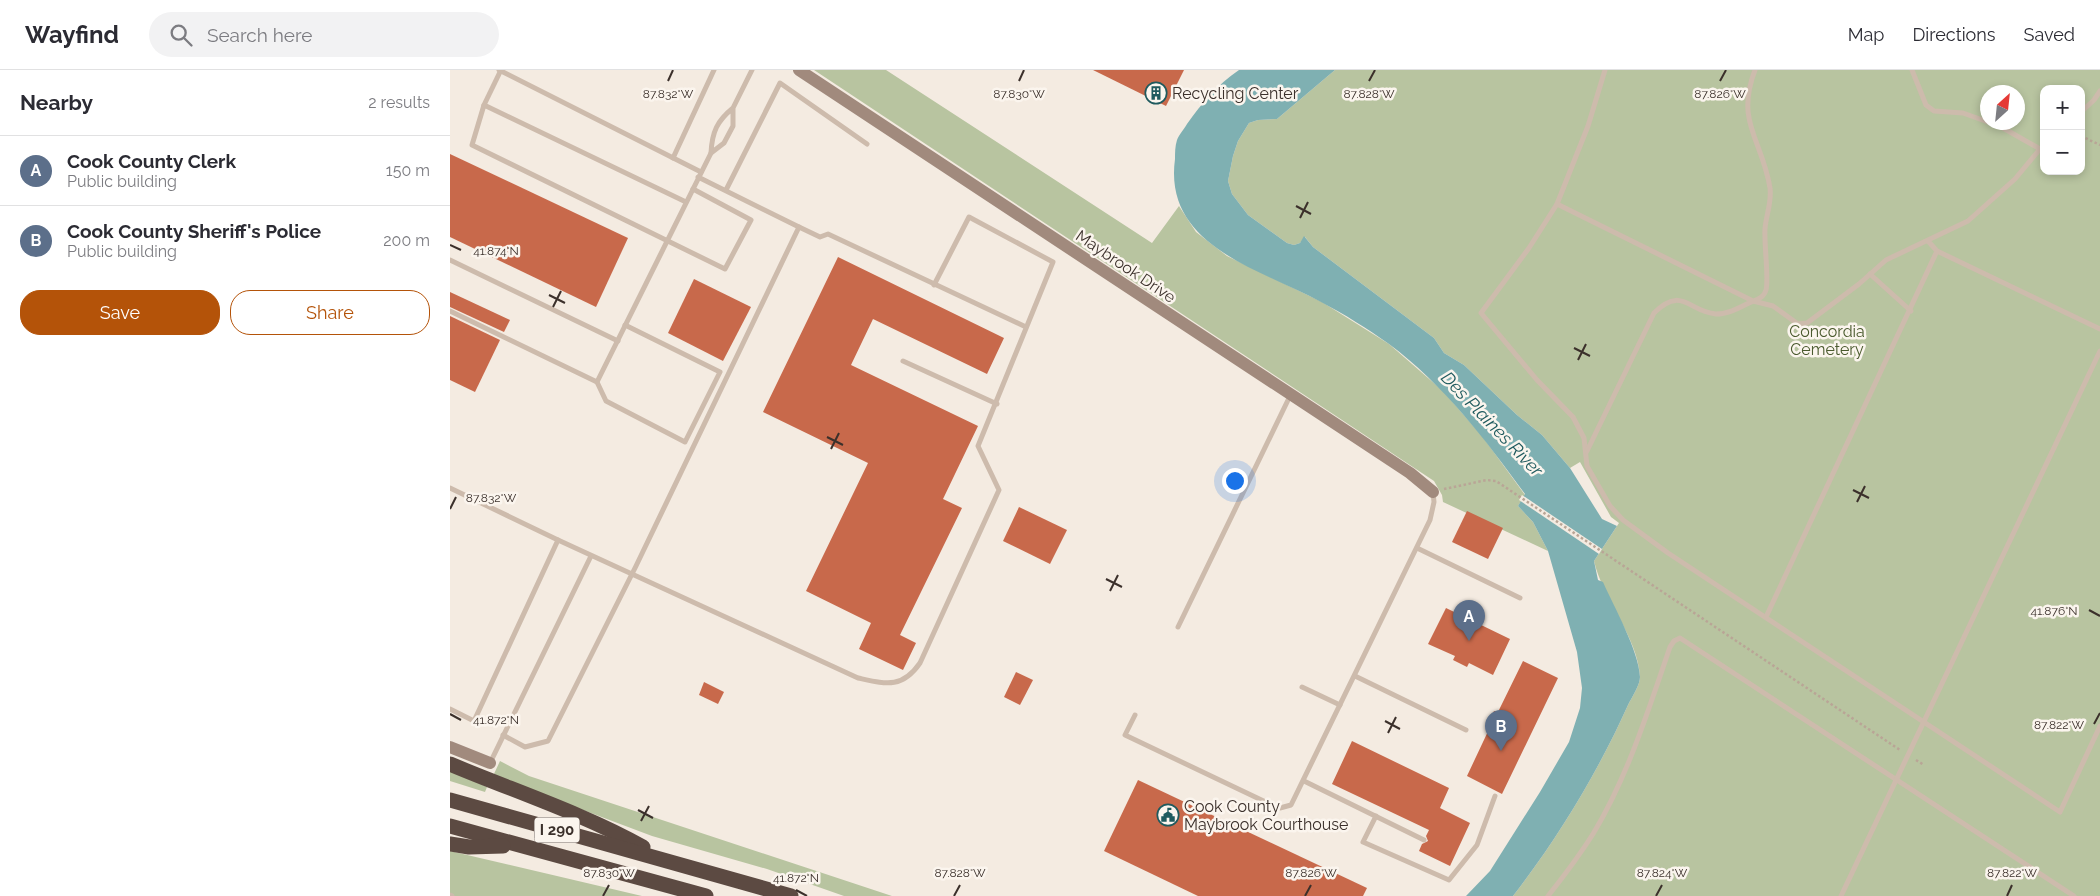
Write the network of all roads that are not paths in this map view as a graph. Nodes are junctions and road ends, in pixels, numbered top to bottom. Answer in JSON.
{"nodes":[{"id":1,"x":714,"y":70,"type":"edge"},
{"id":2,"x":752,"y":70,"type":"edge"},
{"id":3,"x":799,"y":70,"type":"edge"},
{"id":4,"x":1605,"y":70,"type":"edge"},
{"id":5,"x":1755,"y":70,"type":"edge"},
{"id":6,"x":1912,"y":70,"type":"edge"},
{"id":7,"x":500,"y":71,"type":"edge"},
{"id":8,"x":2100,"y":91,"type":"edge"},
{"id":9,"x":484,"y":105,"type":"junction"},
{"id":10,"x":733,"y":108,"type":"junction"},
{"id":11,"x":2085,"y":108,"type":"edge"},
{"id":12,"x":1980,"y":119,"type":"edge"},
{"id":13,"x":2007,"y":130,"type":"edge"},
{"id":14,"x":867,"y":144,"type":"dead end"},
{"id":15,"x":2040,"y":146,"type":"edge"},
{"id":16,"x":2040,"y":149,"type":"edge"},
{"id":17,"x":711,"y":153,"type":"junction"},
{"id":18,"x":673,"y":158,"type":"junction"},
{"id":19,"x":700,"y":174,"type":"junction"},
{"id":20,"x":693,"y":189,"type":"junction"},
{"id":21,"x":726,"y":190,"type":"junction"},
{"id":22,"x":686,"y":202,"type":"junction"},
{"id":23,"x":1557,"y":204,"type":"junction"},
{"id":24,"x":799,"y":227,"type":"junction"},
{"id":25,"x":667,"y":240,"type":"junction"},
{"id":26,"x":1928,"y":241,"type":"junction"},
{"id":27,"x":1937,"y":252,"type":"junction"},
{"id":28,"x":450,"y":260,"type":"edge"},
{"id":29,"x":1870,"y":274,"type":"junction"},
{"id":30,"x":934,"y":285,"type":"junction"},
{"id":31,"x":1753,"y":301,"type":"junction"},
{"id":32,"x":1911,"y":310,"type":"junction"},
{"id":33,"x":450,"y":311,"type":"edge"},
{"id":34,"x":625,"y":325,"type":"junction"},
{"id":35,"x":1026,"y":327,"type":"junction"},
{"id":36,"x":2100,"y":329,"type":"edge"},
{"id":37,"x":618,"y":341,"type":"junction"},
{"id":38,"x":2100,"y":351,"type":"edge"},
{"id":39,"x":903,"y":361,"type":"dead end"},
{"id":40,"x":597,"y":382,"type":"junction"},
{"id":41,"x":1291,"y":395,"type":"junction"},
{"id":42,"x":996,"y":404,"type":"junction"},
{"id":43,"x":1587,"y":451,"type":"junction"},
{"id":44,"x":450,"y":488,"type":"edge"},
{"id":45,"x":1433,"y":492,"type":"joint"},
{"id":46,"x":558,"y":540,"type":"junction"},
{"id":47,"x":1417,"y":548,"type":"junction"},
{"id":48,"x":591,"y":556,"type":"junction"},
{"id":49,"x":631,"y":574,"type":"junction"},
{"id":50,"x":1520,"y":598,"type":"dead end"},
{"id":51,"x":1766,"y":617,"type":"junction"},
{"id":52,"x":1178,"y":627,"type":"dead end"},
{"id":53,"x":1355,"y":676,"type":"junction"},
{"id":54,"x":1302,"y":687,"type":"dead end"},
{"id":55,"x":1340,"y":705,"type":"junction"},
{"id":56,"x":450,"y":709,"type":"edge"},
{"id":57,"x":1135,"y":714,"type":"dead end"},
{"id":58,"x":1923,"y":721,"type":"junction"},
{"id":59,"x":2100,"y":726,"type":"edge"},
{"id":60,"x":1466,"y":730,"type":"dead end"},
{"id":61,"x":503,"y":735,"type":"junction"},
{"id":62,"x":450,"y":747,"type":"edge"},
{"id":63,"x":490,"y":763,"type":"joint"},
{"id":64,"x":450,"y":764,"type":"edge"},
{"id":65,"x":1897,"y":779,"type":"junction"},
{"id":66,"x":1304,"y":781,"type":"junction"},
{"id":67,"x":1495,"y":796,"type":"dead end"},
{"id":68,"x":450,"y":800,"type":"edge"},
{"id":69,"x":1376,"y":816,"type":"junction"},
{"id":70,"x":450,"y":826,"type":"edge"},
{"id":71,"x":1424,"y":840,"type":"dead end"},
{"id":72,"x":450,"y":844,"type":"edge"},
{"id":73,"x":517,"y":845,"type":"junction"},
{"id":74,"x":664,"y":858,"type":"junction"},
{"id":75,"x":706,"y":896,"type":"edge"},
{"id":76,"x":791,"y":896,"type":"edge"},
{"id":77,"x":1548,"y":896,"type":"edge"},
{"id":78,"x":1841,"y":896,"type":"edge"},
{"id":79,"x":2074,"y":896,"type":"edge"}],
"edges":[{"from":1,"to":18,"type":"lane"},
{"from":2,"to":10,"type":"lane"},
{"from":3,"to":41,"type":"street","name":"Maybrook Drive"},
{"from":4,"to":23,"type":"lane"},
{"from":5,"to":31,"type":"lane"},
{"from":6,"to":12,"type":"lane"},
{"from":7,"to":9,"type":"lane"},
{"from":7,"to":18,"type":"lane"},
{"from":8,"to":11,"type":"lane"},
{"from":9,"to":22,"type":"lane"},
{"from":9,"to":25,"type":"lane"},
{"from":10,"to":17,"type":"lane"},
{"from":10,"to":17,"type":"lane"},
{"from":13,"to":15,"type":"lane"},
{"from":14,"to":21,"type":"lane"},
{"from":16,"to":26,"type":"lane"},
{"from":17,"to":19,"type":"lane"},
{"from":18,"to":19,"type":"lane"},
{"from":19,"to":20,"type":"lane"},
{"from":19,"to":21,"type":"lane"},
{"from":20,"to":22,"type":"lane"},
{"from":20,"to":25,"type":"lane"},
{"from":21,"to":24,"type":"lane"},
{"from":22,"to":25,"type":"lane"},
{"from":23,"to":31,"type":"lane"},
{"from":23,"to":43,"type":"lane"},
{"from":24,"to":30,"type":"lane"},
{"from":24,"to":49,"type":"lane"},
{"from":25,"to":34,"type":"lane"},
{"from":26,"to":27,"type":"lane"},
{"from":26,"to":29,"type":"lane"},
{"from":27,"to":32,"type":"lane"},
{"from":27,"to":36,"type":"lane"},
{"from":28,"to":37,"type":"lane"},
{"from":29,"to":31,"type":"lane"},
{"from":29,"to":32,"type":"lane"},
{"from":30,"to":35,"type":"lane"},
{"from":30,"to":35,"type":"lane"},
{"from":31,"to":43,"type":"lane"},
{"from":32,"to":51,"type":"lane"},
{"from":33,"to":40,"type":"lane"},
{"from":34,"to":37,"type":"lane"},
{"from":34,"to":40,"type":"lane"},
{"from":35,"to":42,"type":"lane"},
{"from":37,"to":40,"type":"lane"},
{"from":38,"to":58,"type":"lane"},
{"from":39,"to":42,"type":"lane"},
{"from":41,"to":45,"type":"street","name":"Maybrook Drive"},
{"from":41,"to":52,"type":"lane"},
{"from":42,"to":49,"type":"lane"},
{"from":43,"to":51,"type":"lane"},
{"from":44,"to":46,"type":"lane"},
{"from":45,"to":47,"type":"lane"},
{"from":46,"to":48,"type":"lane"},
{"from":46,"to":56,"type":"lane"},
{"from":47,"to":50,"type":"lane"},
{"from":47,"to":53,"type":"lane"},
{"from":48,"to":49,"type":"lane"},
{"from":48,"to":61,"type":"lane"},
{"from":49,"to":61,"type":"lane"},
{"from":51,"to":58,"type":"lane"},
{"from":53,"to":55,"type":"lane"},
{"from":53,"to":60,"type":"lane"},
{"from":54,"to":55,"type":"lane"},
{"from":55,"to":66,"type":"lane"},
{"from":57,"to":66,"type":"lane"},
{"from":58,"to":59,"type":"lane"},
{"from":58,"to":65,"type":"lane"},
{"from":61,"to":63,"type":"lane"},
{"from":62,"to":63,"type":"street"},
{"from":64,"to":74,"type":"highway"},
{"from":65,"to":77,"type":"lane"},
{"from":65,"to":78,"type":"lane"},
{"from":65,"to":79,"type":"lane"},
{"from":66,"to":69,"type":"lane"},
{"from":67,"to":69,"type":"lane"},
{"from":68,"to":74,"type":"highway","number":"I 290"},
{"from":69,"to":71,"type":"lane"},
{"from":70,"to":73,"type":"highway","number":"I 290"},
{"from":72,"to":73,"type":"highway"},
{"from":73,"to":75,"type":"highway","number":"I 290"},
{"from":74,"to":76,"type":"highway","number":"I 290"}]}
